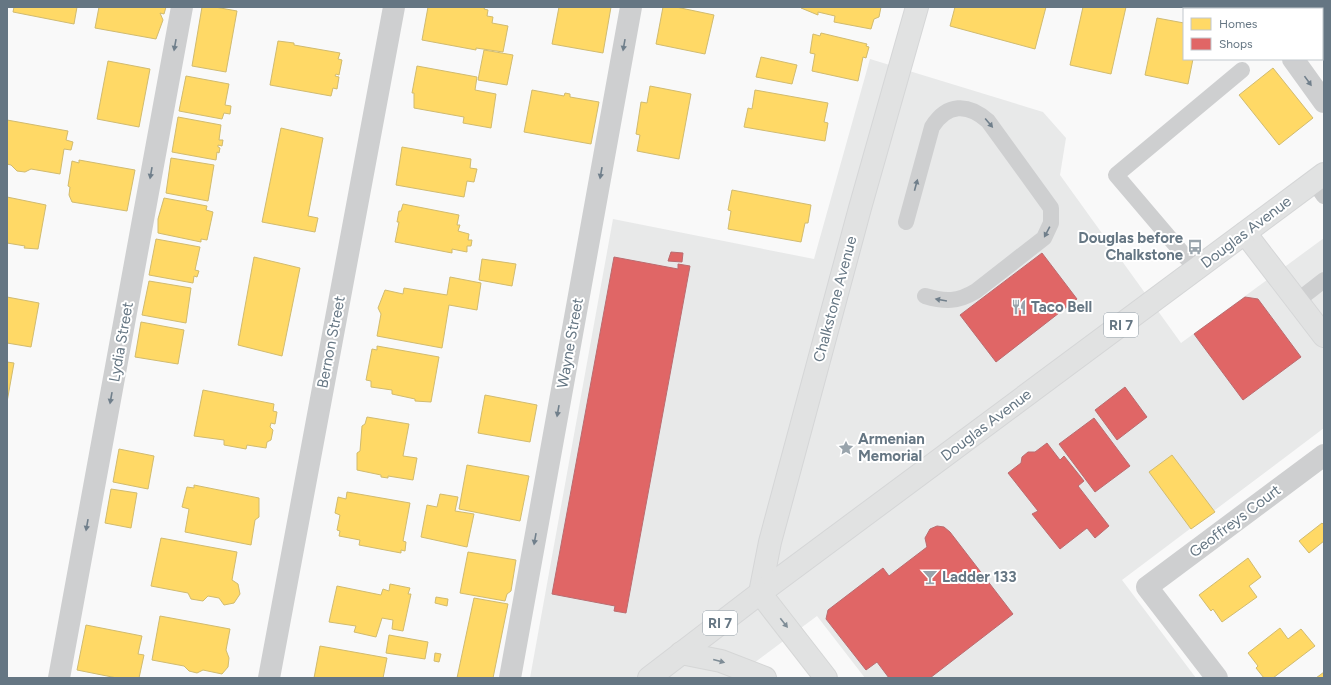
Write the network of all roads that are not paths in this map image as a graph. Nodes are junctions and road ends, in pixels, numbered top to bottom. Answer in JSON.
{"nodes":[{"id":1,"x":182,"y":7,"type":"edge"},
{"id":2,"x":394,"y":7,"type":"edge"},
{"id":3,"x":631,"y":7,"type":"edge"},
{"id":4,"x":917,"y":7,"type":"edge"},
{"id":5,"x":1293,"y":60,"type":"edge"},
{"id":6,"x":1242,"y":70,"type":"dead end"},
{"id":7,"x":1324,"y":102,"type":"edge"},
{"id":8,"x":1321,"y":184,"type":"edge"},
{"id":9,"x":906,"y":222,"type":"dead end"},
{"id":10,"x":1245,"y":233,"type":"junction"},
{"id":11,"x":1196,"y":269,"type":"junction"},
{"id":12,"x":1324,"y":280,"type":"edge"},
{"id":13,"x":925,"y":296,"type":"dead end"},
{"id":14,"x":1297,"y":301,"type":"junction"},
{"id":15,"x":1324,"y":336,"type":"edge"},
{"id":16,"x":1324,"y":455,"type":"edge"},
{"id":17,"x":760,"y":593,"type":"junction"},
{"id":18,"x":681,"y":653,"type":"junction"},
{"id":19,"x":60,"y":678,"type":"edge"},
{"id":20,"x":269,"y":678,"type":"edge"},
{"id":21,"x":510,"y":678,"type":"edge"},
{"id":22,"x":648,"y":678,"type":"edge"},
{"id":23,"x":765,"y":678,"type":"edge"},
{"id":24,"x":826,"y":678,"type":"edge"},
{"id":25,"x":1217,"y":678,"type":"edge"}],
"edges":[{"from":1,"to":19,"type":"street","name":"Lydia Street","one_way":true},
{"from":2,"to":20,"type":"street","name":"Bernon Street"},
{"from":3,"to":21,"type":"street","name":"Wayne Street","one_way":true},
{"from":4,"to":17,"type":"main road","name":"Chalkstone Avenue"},
{"from":5,"to":7,"type":"street","one_way":true},
{"from":6,"to":11,"type":"lane"},
{"from":8,"to":10,"type":"main road","name":"Douglas Avenue","number":"RI 7"},
{"from":9,"to":13,"type":"lane","one_way":true},
{"from":10,"to":11,"type":"main road","name":"Douglas Avenue","number":"RI 7"},
{"from":10,"to":14,"type":"main road"},
{"from":11,"to":17,"type":"main road","name":"Douglas Avenue","number":"RI 7"},
{"from":12,"to":14,"type":"lane"},
{"from":14,"to":15,"type":"main road"},
{"from":16,"to":25,"type":"street","name":"Geoffreys Court"},
{"from":17,"to":18,"type":"main road","name":"Douglas Avenue","number":"RI 7"},
{"from":17,"to":24,"type":"main road","one_way":true},
{"from":18,"to":22,"type":"main road","name":"Douglas Avenue","number":"RI 7"},
{"from":18,"to":23,"type":"main road","one_way":true}]}
